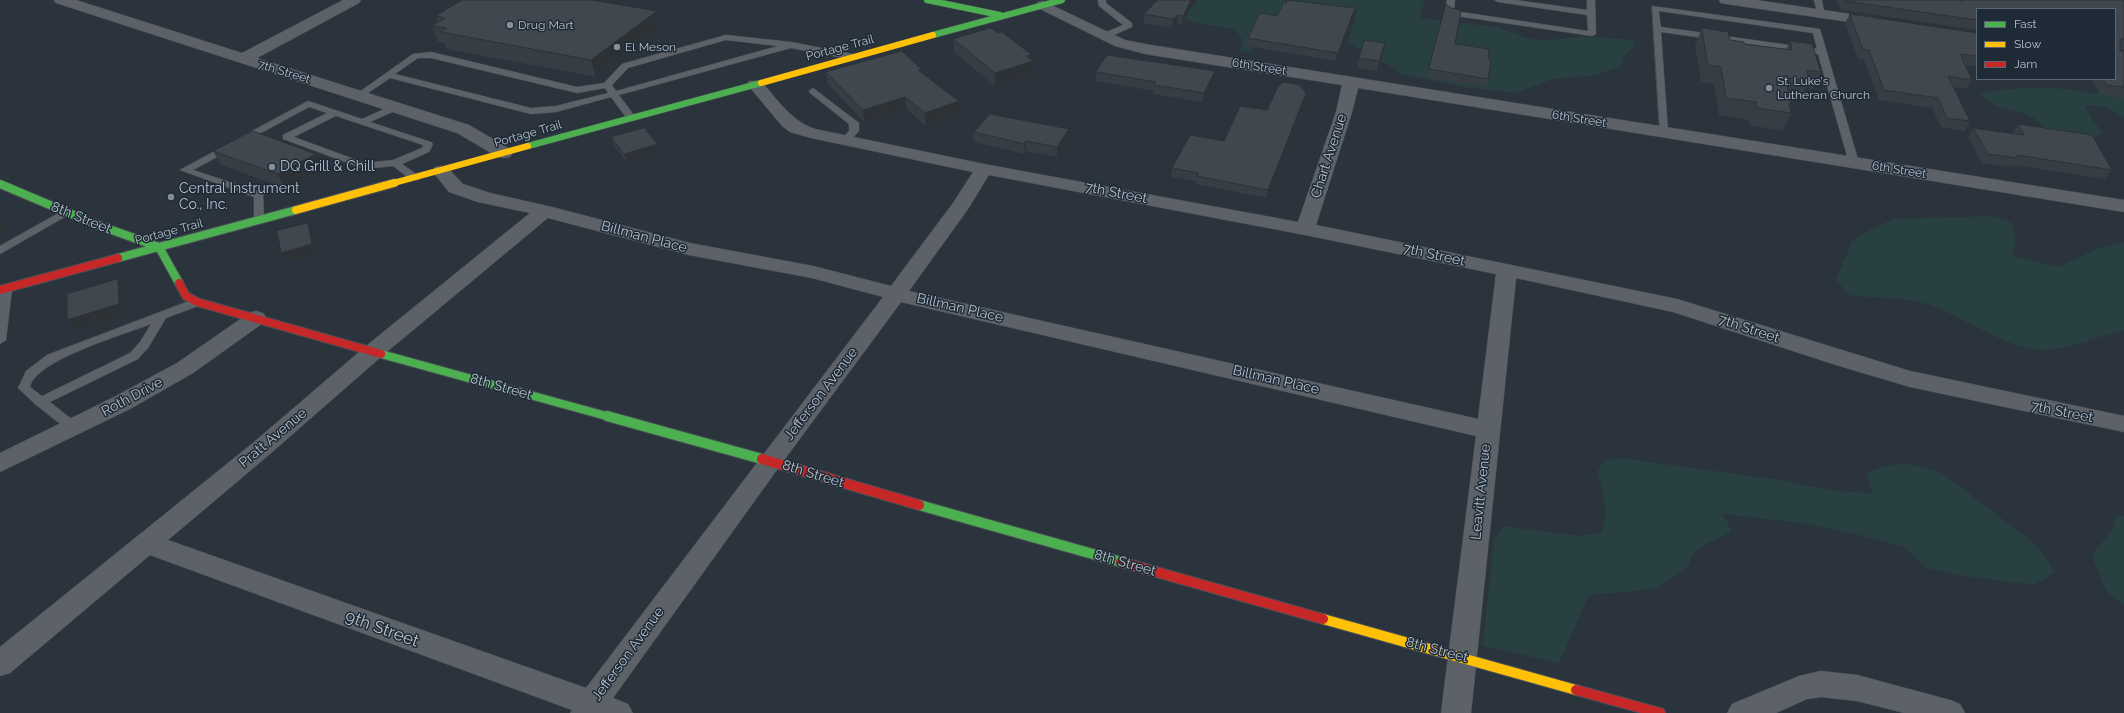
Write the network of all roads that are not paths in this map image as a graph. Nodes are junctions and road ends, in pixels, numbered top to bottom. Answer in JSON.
{"nodes":[{"id":1,"x":354,"y":0,"type":"edge"},
{"id":2,"x":933,"y":0,"type":"edge"},
{"id":3,"x":1062,"y":0,"type":"edge"},
{"id":4,"x":1102,"y":0,"type":"edge"},
{"id":5,"x":1451,"y":0,"type":"edge"},
{"id":6,"x":1498,"y":0,"type":"edge"},
{"id":7,"x":1592,"y":0,"type":"edge"},
{"id":8,"x":1726,"y":0,"type":"edge"},
{"id":9,"x":1818,"y":0,"type":"edge"},
{"id":10,"x":68,"y":1,"type":"edge"},
{"id":11,"x":1043,"y":5,"type":"junction"},
{"id":12,"x":1592,"y":13,"type":"junction"},
{"id":13,"x":1822,"y":15,"type":"junction"},
{"id":14,"x":1003,"y":16,"type":"junction"},
{"id":15,"x":1894,"y":25,"type":"edge"},
{"id":16,"x":1657,"y":29,"type":"junction"},
{"id":17,"x":1104,"y":36,"type":"junction"},
{"id":18,"x":790,"y":45,"type":"junction"},
{"id":19,"x":1822,"y":52,"type":"junction"},
{"id":20,"x":853,"y":57,"type":"junction"},
{"id":21,"x":243,"y":59,"type":"junction"},
{"id":22,"x":388,"y":75,"type":"junction"},
{"id":23,"x":1351,"y":82,"type":"junction"},
{"id":24,"x":607,"y":84,"type":"junction"},
{"id":25,"x":755,"y":84,"type":"junction"},
{"id":26,"x":813,"y":91,"type":"dead end"},
{"id":27,"x":614,"y":94,"type":"junction"},
{"id":28,"x":359,"y":95,"type":"junction"},
{"id":29,"x":396,"y":107,"type":"junction"},
{"id":30,"x":335,"y":113,"type":"junction"},
{"id":31,"x":631,"y":118,"type":"junction"},
{"id":32,"x":362,"y":122,"type":"junction"},
{"id":33,"x":1662,"y":132,"type":"junction"},
{"id":34,"x":846,"y":140,"type":"junction"},
{"id":35,"x":504,"y":153,"type":"junction"},
{"id":36,"x":395,"y":163,"type":"junction"},
{"id":37,"x":1854,"y":163,"type":"junction"},
{"id":38,"x":984,"y":169,"type":"junction"},
{"id":39,"x":441,"y":172,"type":"junction"},
{"id":40,"x":415,"y":178,"type":"junction"},
{"id":41,"x":0,"y":184,"type":"edge"},
{"id":42,"x":2124,"y":206,"type":"edge"},
{"id":43,"x":545,"y":211,"type":"junction"},
{"id":44,"x":66,"y":212,"type":"junction"},
{"id":45,"x":259,"y":220,"type":"junction"},
{"id":46,"x":1305,"y":229,"type":"junction"},
{"id":47,"x":159,"y":247,"type":"junction"},
{"id":48,"x":0,"y":251,"type":"edge"},
{"id":49,"x":1507,"y":270,"type":"junction"},
{"id":50,"x":3,"y":289,"type":"edge"},
{"id":51,"x":895,"y":294,"type":"junction"},
{"id":52,"x":197,"y":302,"type":"junction"},
{"id":53,"x":162,"y":315,"type":"junction"},
{"id":54,"x":256,"y":318,"type":"junction"},
{"id":55,"x":0,"y":340,"type":"edge"},
{"id":56,"x":374,"y":351,"type":"junction"},
{"id":57,"x":40,"y":402,"type":"junction"},
{"id":58,"x":2124,"y":424,"type":"edge"},
{"id":59,"x":73,"y":427,"type":"junction"},
{"id":60,"x":1488,"y":430,"type":"junction"},
{"id":61,"x":770,"y":461,"type":"junction"},
{"id":62,"x":0,"y":463,"type":"edge"},
{"id":63,"x":147,"y":543,"type":"junction"},
{"id":64,"x":1462,"y":657,"type":"junction"},
{"id":65,"x":0,"y":664,"type":"edge"},
{"id":66,"x":598,"y":710,"type":"edge"},
{"id":67,"x":1456,"y":713,"type":"edge"},
{"id":68,"x":1660,"y":713,"type":"edge"},
{"id":69,"x":1742,"y":713,"type":"edge"},
{"id":70,"x":1950,"y":713,"type":"edge"}],
"edges":[{"from":1,"to":21,"type":"street"},
{"from":2,"to":14,"type":"street"},
{"from":3,"to":11,"type":"street","name":"Portage Trail"},
{"from":4,"to":17,"type":"lane"},
{"from":5,"to":12,"type":"lane"},
{"from":6,"to":12,"type":"lane"},
{"from":7,"to":12,"type":"lane"},
{"from":8,"to":13,"type":"street"},
{"from":9,"to":13,"type":"lane"},
{"from":10,"to":21,"type":"street","name":"7th Street"},
{"from":11,"to":14,"type":"street","name":"Portage Trail"},
{"from":11,"to":17,"type":"street","name":"6th Street"},
{"from":13,"to":15,"type":"street"},
{"from":14,"to":20,"type":"street","name":"Portage Trail"},
{"from":16,"to":19,"type":"lane"},
{"from":16,"to":19,"type":"lane"},
{"from":16,"to":33,"type":"lane"},
{"from":17,"to":23,"type":"street","name":"6th Street"},
{"from":18,"to":20,"type":"lane"},
{"from":18,"to":24,"type":"lane"},
{"from":18,"to":27,"type":"lane"},
{"from":19,"to":37,"type":"lane"},
{"from":20,"to":25,"type":"street","name":"Portage Trail"},
{"from":21,"to":28,"type":"street","name":"7th Street"},
{"from":22,"to":24,"type":"lane"},
{"from":22,"to":27,"type":"lane"},
{"from":22,"to":28,"type":"lane"},
{"from":23,"to":33,"type":"street","name":"6th Street"},
{"from":23,"to":46,"type":"street","name":"Chart Avenue"},
{"from":24,"to":27,"type":"lane"},
{"from":25,"to":31,"type":"street","name":"Portage Trail"},
{"from":25,"to":34,"type":"street","name":"7th Street"},
{"from":26,"to":34,"type":"lane"},
{"from":27,"to":31,"type":"lane"},
{"from":28,"to":29,"type":"street","name":"7th Street"},
{"from":29,"to":32,"type":"lane"},
{"from":29,"to":35,"type":"street","name":"7th Street"},
{"from":30,"to":32,"type":"lane"},
{"from":30,"to":36,"type":"lane"},
{"from":30,"to":45,"type":"lane"},
{"from":31,"to":35,"type":"street","name":"Portage Trail"},
{"from":32,"to":36,"type":"lane"},
{"from":33,"to":37,"type":"street","name":"6th Street"},
{"from":34,"to":38,"type":"street","name":"7th Street"},
{"from":35,"to":39,"type":"street","name":"Portage Trail"},
{"from":36,"to":40,"type":"lane"},
{"from":37,"to":42,"type":"street","name":"6th Street"},
{"from":38,"to":46,"type":"street","name":"7th Street"},
{"from":38,"to":51,"type":"street","name":"Jefferson Avenue"},
{"from":39,"to":40,"type":"street","name":"Portage Trail"},
{"from":39,"to":43,"type":"street","name":"Billman Place"},
{"from":40,"to":45,"type":"street","name":"Portage Trail"},
{"from":41,"to":44,"type":"street","name":"8th Street"},
{"from":43,"to":51,"type":"street","name":"Billman Place"},
{"from":43,"to":56,"type":"street","name":"Pratt Avenue"},
{"from":44,"to":47,"type":"street","name":"8th Street"},
{"from":44,"to":48,"type":"lane"},
{"from":45,"to":47,"type":"street","name":"Portage Trail"},
{"from":46,"to":49,"type":"street","name":"7th Street"},
{"from":47,"to":50,"type":"street","name":"Portage Trail"},
{"from":47,"to":52,"type":"street","name":"8th Street"},
{"from":49,"to":58,"type":"street","name":"7th Street"},
{"from":49,"to":60,"type":"street","name":"Leavitt Avenue"},
{"from":50,"to":55,"type":"lane"},
{"from":51,"to":60,"type":"street","name":"Billman Place"},
{"from":51,"to":61,"type":"street","name":"Jefferson Avenue"},
{"from":52,"to":53,"type":"lane"},
{"from":52,"to":54,"type":"street","name":"8th Street"},
{"from":53,"to":57,"type":"lane"},
{"from":53,"to":57,"type":"lane"},
{"from":54,"to":56,"type":"street","name":"8th Street"},
{"from":54,"to":59,"type":"street","name":"Roth Drive"},
{"from":56,"to":61,"type":"street","name":"8th Street"},
{"from":56,"to":63,"type":"street","name":"Pratt Avenue"},
{"from":57,"to":59,"type":"lane"},
{"from":59,"to":62,"type":"street","name":"Roth Drive"},
{"from":60,"to":64,"type":"street","name":"Leavitt Avenue"},
{"from":61,"to":64,"type":"street","name":"8th Street"},
{"from":61,"to":66,"type":"street","name":"Jefferson Avenue"},
{"from":63,"to":65,"type":"street","name":"Pratt Avenue"},
{"from":63,"to":66,"type":"street","name":"9th Street"},
{"from":64,"to":67,"type":"street","name":"Leavitt Avenue"},
{"from":64,"to":68,"type":"street","name":"8th Street"},
{"from":69,"to":70,"type":"street"}]}
